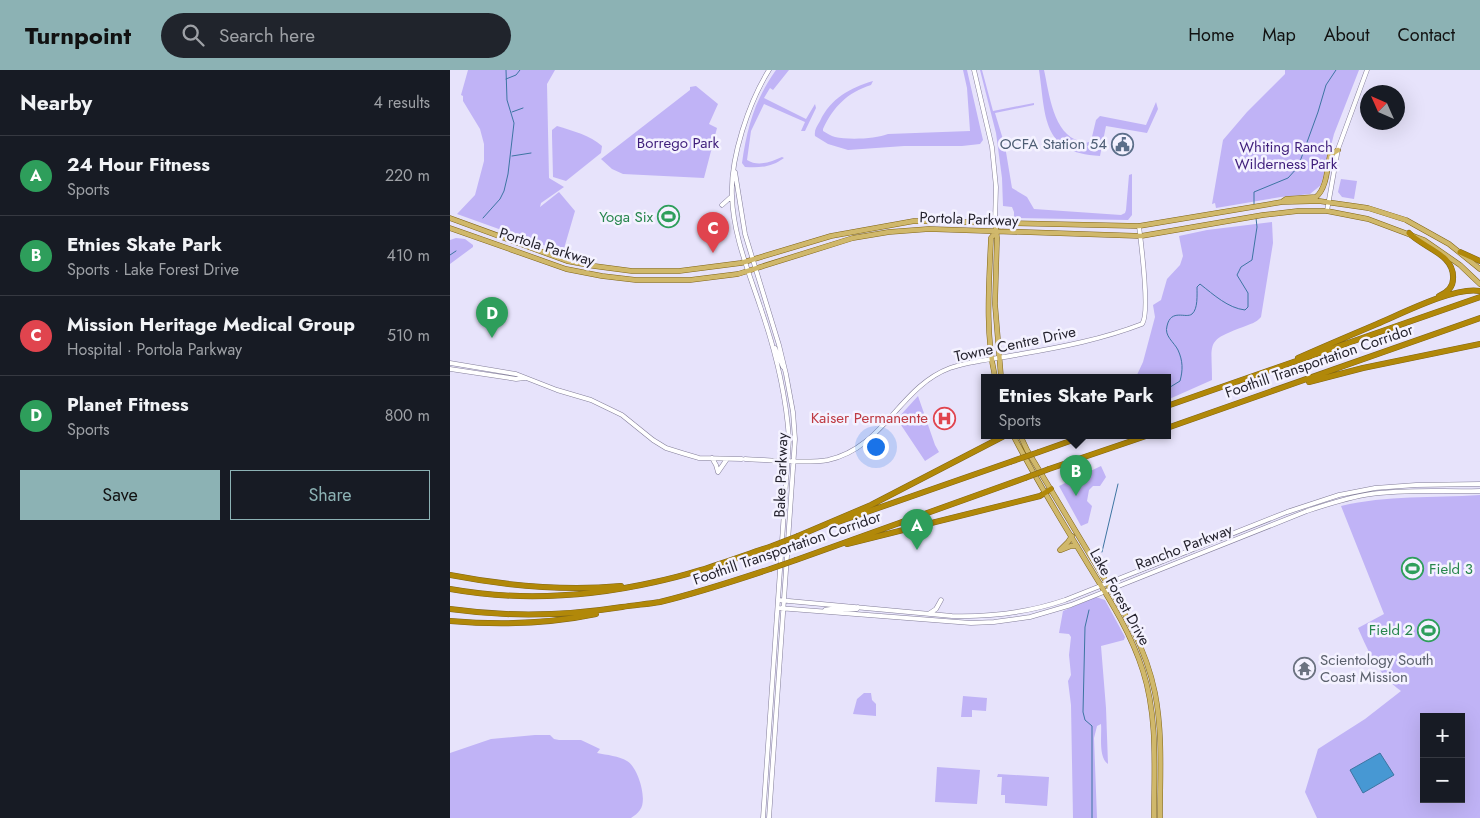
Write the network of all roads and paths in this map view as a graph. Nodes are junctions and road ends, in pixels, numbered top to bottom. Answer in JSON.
{"nodes":[{"id":1,"x":769,"y":70,"type":"edge"},
{"id":2,"x":974,"y":70,"type":"edge"},
{"id":3,"x":1367,"y":70,"type":"edge"},
{"id":4,"x":1338,"y":150,"type":"junction"},
{"id":5,"x":734,"y":170,"type":"junction"},
{"id":6,"x":737,"y":178,"type":"junction"},
{"id":7,"x":732,"y":196,"type":"junction"},
{"id":8,"x":1282,"y":202,"type":"junction"},
{"id":9,"x":1328,"y":202,"type":"junction"},
{"id":10,"x":722,"y":205,"type":"dead end"},
{"id":11,"x":733,"y":206,"type":"junction"},
{"id":12,"x":1327,"y":211,"type":"junction"},
{"id":13,"x":450,"y":218,"type":"edge"},
{"id":14,"x":995,"y":222,"type":"junction"},
{"id":15,"x":1139,"y":226,"type":"junction"},
{"id":16,"x":450,"y":228,"type":"edge"},
{"id":17,"x":996,"y":232,"type":"junction"},
{"id":18,"x":1408,"y":233,"type":"junction"},
{"id":19,"x":1140,"y":236,"type":"junction"},
{"id":20,"x":1460,"y":252,"type":"junction"},
{"id":21,"x":752,"y":260,"type":"junction"},
{"id":22,"x":1480,"y":261,"type":"edge"},
{"id":23,"x":746,"y":262,"type":"junction"},
{"id":24,"x":755,"y":269,"type":"junction"},
{"id":25,"x":1480,"y":269,"type":"edge"},
{"id":26,"x":748,"y":271,"type":"junction"},
{"id":27,"x":1480,"y":284,"type":"edge"},
{"id":28,"x":1480,"y":291,"type":"edge"},
{"id":29,"x":1480,"y":297,"type":"edge"},
{"id":30,"x":1423,"y":304,"type":"junction"},
{"id":31,"x":1480,"y":318,"type":"edge"},
{"id":32,"x":1478,"y":343,"type":"edge"},
{"id":33,"x":773,"y":344,"type":"junction"},
{"id":34,"x":998,"y":358,"type":"junction"},
{"id":35,"x":992,"y":360,"type":"junction"},
{"id":36,"x":450,"y":363,"type":"edge"},
{"id":37,"x":450,"y":370,"type":"edge"},
{"id":38,"x":786,"y":374,"type":"junction"},
{"id":39,"x":994,"y":374,"type":"edge"},
{"id":40,"x":1001,"y":374,"type":"edge"},
{"id":41,"x":1261,"y":374,"type":"junction"},
{"id":42,"x":525,"y":378,"type":"junction"},
{"id":43,"x":1296,"y":383,"type":"junction"},
{"id":44,"x":1171,"y":405,"type":"edge"},
{"id":45,"x":1171,"y":427,"type":"edge"},
{"id":46,"x":998,"y":439,"type":"edge"},
{"id":47,"x":1015,"y":439,"type":"edge"},
{"id":48,"x":1022,"y":439,"type":"edge"},
{"id":49,"x":1076,"y":439,"type":"edge"},
{"id":50,"x":1137,"y":439,"type":"edge"},
{"id":51,"x":712,"y":458,"type":"junction"},
{"id":52,"x":726,"y":459,"type":"junction"},
{"id":53,"x":788,"y":460,"type":"junction"},
{"id":54,"x":794,"y":460,"type":"junction"},
{"id":55,"x":1480,"y":484,"type":"edge"},
{"id":56,"x":1051,"y":489,"type":"junction"},
{"id":57,"x":1480,"y":491,"type":"edge"},
{"id":58,"x":1044,"y":493,"type":"junction"},
{"id":59,"x":798,"y":536,"type":"junction"},
{"id":60,"x":1072,"y":536,"type":"junction"},
{"id":61,"x":839,"y":545,"type":"junction"},
{"id":62,"x":1078,"y":546,"type":"junction"},
{"id":63,"x":450,"y":575,"type":"edge"},
{"id":64,"x":656,"y":582,"type":"junction"},
{"id":65,"x":1107,"y":582,"type":"junction"},
{"id":66,"x":1101,"y":585,"type":"junction"},
{"id":67,"x":1110,"y":588,"type":"junction"},
{"id":68,"x":450,"y":590,"type":"edge"},
{"id":69,"x":1104,"y":590,"type":"junction"},
{"id":70,"x":778,"y":600,"type":"junction"},
{"id":71,"x":784,"y":600,"type":"junction"},
{"id":72,"x":941,"y":600,"type":"dead end"},
{"id":73,"x":658,"y":602,"type":"junction"},
{"id":74,"x":858,"y":607,"type":"junction"},
{"id":75,"x":778,"y":608,"type":"junction"},
{"id":76,"x":784,"y":608,"type":"junction"},
{"id":77,"x":450,"y":609,"type":"edge"},
{"id":78,"x":820,"y":611,"type":"junction"},
{"id":79,"x":929,"y":614,"type":"junction"},
{"id":80,"x":450,"y":621,"type":"edge"},
{"id":81,"x":763,"y":818,"type":"edge"},
{"id":82,"x":769,"y":818,"type":"edge"},
{"id":83,"x":1154,"y":818,"type":"edge"},
{"id":84,"x":1160,"y":818,"type":"edge"}],
"edges":[{"from":1,"to":5,"type":"main road","name":"Bake Parkway"},
{"from":2,"to":14,"type":"main road"},
{"from":3,"to":4,"type":"main road"},
{"from":4,"to":8,"type":"main road"},
{"from":4,"to":9,"type":"main road"},
{"from":5,"to":6,"type":"main road","name":"Bake Parkway"},
{"from":5,"to":7,"type":"main road","name":"Bake Parkway"},
{"from":6,"to":11,"type":"main road"},
{"from":6,"to":21,"type":"main road","name":"Bake Parkway"},
{"from":7,"to":10,"type":"main road"},
{"from":7,"to":11,"type":"main road","name":"Bake Parkway"},
{"from":8,"to":9,"type":"main road","name":"Portola Parkway"},
{"from":8,"to":15,"type":"main road","name":"Portola Parkway"},
{"from":9,"to":12,"type":"main road"},
{"from":9,"to":20,"type":"main road","name":"Portola Parkway"},
{"from":11,"to":23,"type":"main road","name":"Bake Parkway"},
{"from":12,"to":18,"type":"main road","name":"Portola Parkway"},
{"from":12,"to":19,"type":"main road","name":"Portola Parkway"},
{"from":13,"to":23,"type":"main road","name":"Portola Parkway"},
{"from":14,"to":15,"type":"main road","name":"Portola Parkway"},
{"from":14,"to":17,"type":"main road"},
{"from":14,"to":21,"type":"main road","name":"Portola Parkway"},
{"from":15,"to":19,"type":"main road"},
{"from":16,"to":26,"type":"main road","name":"Portola Parkway"},
{"from":17,"to":19,"type":"main road","name":"Portola Parkway"},
{"from":17,"to":24,"type":"main road","name":"Portola Parkway"},
{"from":17,"to":34,"type":"main road"},
{"from":17,"to":35,"type":"main road"},
{"from":18,"to":27,"type":"main road","name":"Portola Parkway"},
{"from":18,"to":30,"type":"highway"},
{"from":19,"to":34,"type":"main road","name":"Towne Centre Drive"},
{"from":20,"to":22,"type":"highway"},
{"from":20,"to":25,"type":"main road","name":"Portola Parkway"},
{"from":21,"to":23,"type":"main road","name":"Portola Parkway"},
{"from":21,"to":24,"type":"main road","name":"Bake Parkway"},
{"from":23,"to":26,"type":"main road","name":"Bake Parkway"},
{"from":24,"to":26,"type":"main road","name":"Portola Parkway"},
{"from":24,"to":38,"type":"main road","name":"Bake Parkway"},
{"from":26,"to":33,"type":"main road","name":"Bake Parkway"},
{"from":28,"to":30,"type":"highway"},
{"from":29,"to":41,"type":"highway","name":"Foothill Transportation Corridor"},
{"from":30,"to":41,"type":"highway"},
{"from":31,"to":43,"type":"highway","name":"Foothill Transportation Corridor"},
{"from":32,"to":43,"type":"highway"},
{"from":33,"to":38,"type":"main road"},
{"from":33,"to":53,"type":"main road","name":"Bake Parkway"},
{"from":34,"to":35,"type":"main road","name":"Towne Centre Drive"},
{"from":34,"to":40,"type":"main road"},
{"from":35,"to":39,"type":"main road"},
{"from":35,"to":54,"type":"main road","name":"Towne Centre Drive"},
{"from":36,"to":42,"type":"main road","name":"Towne Centre Drive"},
{"from":37,"to":42,"type":"main road","name":"Towne Centre Drive"},
{"from":38,"to":54,"type":"main road","name":"Bake Parkway"},
{"from":41,"to":44,"type":"highway","name":"Foothill Transportation Corridor"},
{"from":42,"to":51,"type":"main road","name":"Towne Centre Drive"},
{"from":43,"to":45,"type":"highway","name":"Foothill Transportation Corridor"},
{"from":46,"to":59,"type":"highway"},
{"from":47,"to":58,"type":"main road","name":"Lake Forest Drive"},
{"from":48,"to":56,"type":"main road","name":"Lake Forest Drive"},
{"from":49,"to":59,"type":"highway","name":"Foothill Transportation Corridor","bridge":true},
{"from":50,"to":61,"type":"highway","name":"Foothill Transportation Corridor","bridge":true},
{"from":51,"to":52,"type":"main road","name":"Towne Centre Drive"},
{"from":51,"to":52,"type":"main road"},
{"from":52,"to":53,"type":"main road","name":"Towne Centre Drive"},
{"from":53,"to":54,"type":"main road","name":"Towne Centre Drive"},
{"from":53,"to":70,"type":"main road","name":"Bake Parkway"},
{"from":54,"to":71,"type":"main road","name":"Bake Parkway"},
{"from":55,"to":65,"type":"main road","name":"Rancho Parkway"},
{"from":56,"to":58,"type":"highway"},
{"from":56,"to":65,"type":"main road","name":"Lake Forest Drive"},
{"from":57,"to":67,"type":"main road","name":"Rancho Parkway"},
{"from":58,"to":60,"type":"main road","name":"Lake Forest Drive"},
{"from":58,"to":61,"type":"highway"},
{"from":59,"to":64,"type":"highway","name":"Foothill Transportation Corridor","bridge":true},
{"from":60,"to":62,"type":"main road","name":"Lake Forest Drive"},
{"from":60,"to":62,"type":"main road"},
{"from":61,"to":73,"type":"highway","name":"Foothill Transportation Corridor","bridge":true},
{"from":62,"to":66,"type":"main road","name":"Lake Forest Drive"},
{"from":63,"to":64,"type":"highway"},
{"from":64,"to":68,"type":"highway","name":"Foothill Transportation Corridor"},
{"from":65,"to":66,"type":"main road","name":"Rancho Parkway"},
{"from":65,"to":67,"type":"main road","name":"Lake Forest Drive"},
{"from":66,"to":69,"type":"main road","name":"Lake Forest Drive"},
{"from":66,"to":79,"type":"main road","name":"Rancho Parkway"},
{"from":67,"to":69,"type":"main road","name":"Rancho Parkway"},
{"from":67,"to":84,"type":"main road","name":"Lake Forest Drive"},
{"from":69,"to":78,"type":"main road","name":"Rancho Parkway"},
{"from":69,"to":83,"type":"main road","name":"Lake Forest Drive"},
{"from":70,"to":71,"type":"main road","name":"Rancho Parkway"},
{"from":70,"to":75,"type":"main road","name":"Bake Parkway"},
{"from":71,"to":74,"type":"main road","name":"Rancho Parkway"},
{"from":71,"to":76,"type":"main road","name":"Bake Parkway"},
{"from":72,"to":79,"type":"main road"},
{"from":73,"to":77,"type":"highway","name":"Foothill Transportation Corridor"},
{"from":73,"to":80,"type":"highway"},
{"from":74,"to":78,"type":"main road"},
{"from":74,"to":79,"type":"main road","name":"Rancho Parkway"},
{"from":75,"to":76,"type":"main road","name":"Rancho Parkway"},
{"from":75,"to":81,"type":"main road","name":"Bake Parkway"},
{"from":76,"to":78,"type":"main road","name":"Rancho Parkway"},
{"from":76,"to":82,"type":"main road","name":"Bake Parkway"}]}
